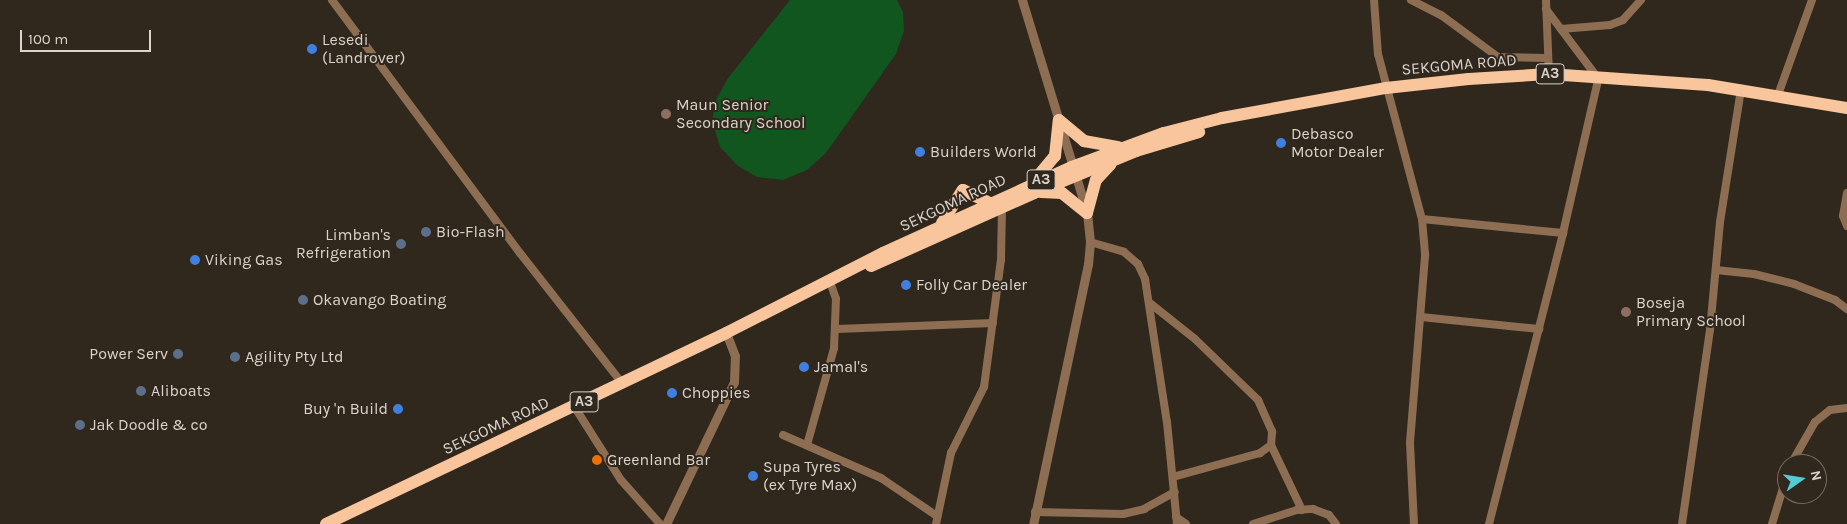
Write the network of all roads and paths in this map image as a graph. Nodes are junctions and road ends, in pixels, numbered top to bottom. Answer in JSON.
{"nodes":[{"id":1,"x":332,"y":0,"type":"edge"},
{"id":2,"x":1022,"y":0,"type":"edge"},
{"id":3,"x":1374,"y":0,"type":"edge"},
{"id":4,"x":1411,"y":0,"type":"edge"},
{"id":5,"x":1546,"y":0,"type":"edge"},
{"id":6,"x":1641,"y":0,"type":"edge"},
{"id":7,"x":1812,"y":0,"type":"edge"},
{"id":8,"x":1546,"y":9,"type":"junction"},
{"id":9,"x":1561,"y":29,"type":"junction"},
{"id":10,"x":1546,"y":58,"type":"junction"},
{"id":11,"x":1549,"y":74,"type":"junction"},
{"id":12,"x":1597,"y":77,"type":"junction"},
{"id":13,"x":1386,"y":88,"type":"junction"},
{"id":14,"x":1741,"y":89,"type":"junction"},
{"id":15,"x":1778,"y":95,"type":"junction"},
{"id":16,"x":1847,"y":108,"type":"edge"},
{"id":17,"x":1059,"y":120,"type":"junction"},
{"id":18,"x":1123,"y":151,"type":"junction"},
{"id":19,"x":1074,"y":171,"type":"junction"},
{"id":20,"x":1032,"y":189,"type":"junction"},
{"id":21,"x":1847,"y":193,"type":"edge"},
{"id":22,"x":996,"y":205,"type":"junction"},
{"id":23,"x":1087,"y":213,"type":"junction"},
{"id":24,"x":1422,"y":218,"type":"junction"},
{"id":25,"x":1847,"y":226,"type":"edge"},
{"id":26,"x":939,"y":227,"type":"junction"},
{"id":27,"x":1563,"y":233,"type":"junction"},
{"id":28,"x":1090,"y":242,"type":"junction"},
{"id":29,"x":1716,"y":270,"type":"junction"},
{"id":30,"x":835,"y":280,"type":"junction"},
{"id":31,"x":1151,"y":304,"type":"junction"},
{"id":32,"x":1847,"y":309,"type":"edge"},
{"id":33,"x":1421,"y":318,"type":"junction"},
{"id":34,"x":993,"y":323,"type":"junction"},
{"id":35,"x":836,"y":329,"type":"junction"},
{"id":36,"x":1540,"y":329,"type":"junction"},
{"id":37,"x":726,"y":334,"type":"junction"},
{"id":38,"x":622,"y":384,"type":"junction"},
{"id":39,"x":574,"y":406,"type":"junction"},
{"id":40,"x":1847,"y":408,"type":"edge"},
{"id":41,"x":784,"y":436,"type":"dead end"},
{"id":42,"x":807,"y":445,"type":"junction"},
{"id":43,"x":1271,"y":445,"type":"junction"},
{"id":44,"x":1797,"y":454,"type":"edge"},
{"id":45,"x":1173,"y":477,"type":"junction"},
{"id":46,"x":1175,"y":492,"type":"junction"},
{"id":47,"x":1778,"y":504,"type":"edge"},
{"id":48,"x":1302,"y":510,"type":"junction"},
{"id":49,"x":1035,"y":512,"type":"junction"},
{"id":50,"x":344,"y":520,"type":"edge"},
{"id":51,"x":1176,"y":520,"type":"edge"},
{"id":52,"x":936,"y":522,"type":"edge"},
{"id":53,"x":326,"y":524,"type":"edge"},
{"id":54,"x":660,"y":524,"type":"edge"},
{"id":55,"x":666,"y":524,"type":"edge"},
{"id":56,"x":1033,"y":524,"type":"edge"},
{"id":57,"x":1186,"y":524,"type":"edge"},
{"id":58,"x":1253,"y":524,"type":"edge"},
{"id":59,"x":1336,"y":524,"type":"edge"},
{"id":60,"x":1414,"y":524,"type":"edge"},
{"id":61,"x":1489,"y":524,"type":"edge"},
{"id":62,"x":1682,"y":524,"type":"edge"},
{"id":63,"x":1772,"y":524,"type":"edge"}],
"edges":[{"from":1,"to":38,"type":"street"},
{"from":2,"to":17,"type":"street"},
{"from":3,"to":13,"type":"street"},
{"from":4,"to":10,"type":"street"},
{"from":5,"to":8,"type":"street"},
{"from":6,"to":9,"type":"street"},
{"from":7,"to":15,"type":"street"},
{"from":8,"to":9,"type":"street"},
{"from":8,"to":10,"type":"street"},
{"from":9,"to":12,"type":"street"},
{"from":10,"to":11,"type":"street"},
{"from":11,"to":12,"type":"highway","name":"SEKGOMA ROAD","number":"A3"},
{"from":11,"to":13,"type":"highway","name":"SEKGOMA ROAD","number":"A3"},
{"from":12,"to":14,"type":"highway","name":"SEKGOMA ROAD","number":"A3"},
{"from":12,"to":27,"type":"street"},
{"from":13,"to":18,"type":"highway","name":"SEKGOMA ROAD","number":"A3"},
{"from":13,"to":24,"type":"street"},
{"from":14,"to":15,"type":"highway","name":"SEKGOMA ROAD","number":"A3"},
{"from":14,"to":29,"type":"street"},
{"from":15,"to":16,"type":"highway","name":"SEKGOMA ROAD","number":"A3"},
{"from":17,"to":18,"type":"highway"},
{"from":17,"to":19,"type":"street"},
{"from":17,"to":20,"type":"highway"},
{"from":18,"to":19,"type":"highway","name":"SEKGOMA ROAD","number":"A3"},
{"from":18,"to":23,"type":"highway"},
{"from":19,"to":20,"type":"highway","name":"SEKGOMA ROAD","number":"A3"},
{"from":19,"to":23,"type":"street"},
{"from":20,"to":22,"type":"highway","name":"SEKGOMA ROAD","number":"A3"},
{"from":20,"to":23,"type":"highway"},
{"from":21,"to":25,"type":"street"},
{"from":22,"to":26,"type":"highway","name":"SEKGOMA ROAD","number":"A3"},
{"from":22,"to":26,"type":"highway"},
{"from":22,"to":30,"type":"highway","name":"SEKGOMA ROAD","number":"A3"},
{"from":22,"to":34,"type":"street"},
{"from":23,"to":28,"type":"street"},
{"from":24,"to":27,"type":"street"},
{"from":24,"to":33,"type":"street"},
{"from":26,"to":30,"type":"highway","name":"SEKGOMA ROAD","number":"A3"},
{"from":27,"to":36,"type":"street"},
{"from":28,"to":31,"type":"street"},
{"from":28,"to":49,"type":"street"},
{"from":29,"to":32,"type":"street"},
{"from":29,"to":62,"type":"street"},
{"from":30,"to":35,"type":"street"},
{"from":30,"to":37,"type":"highway","name":"SEKGOMA ROAD","number":"A3"},
{"from":31,"to":43,"type":"street"},
{"from":31,"to":45,"type":"street"},
{"from":33,"to":36,"type":"street"},
{"from":33,"to":60,"type":"street"},
{"from":34,"to":35,"type":"street"},
{"from":34,"to":52,"type":"street"},
{"from":35,"to":42,"type":"street"},
{"from":36,"to":61,"type":"street"},
{"from":37,"to":38,"type":"highway","name":"SEKGOMA ROAD","number":"A3"},
{"from":37,"to":55,"type":"street"},
{"from":38,"to":39,"type":"highway","name":"SEKGOMA ROAD","number":"A3"},
{"from":39,"to":50,"type":"highway","name":"SEKGOMA ROAD","number":"A3"},
{"from":39,"to":54,"type":"street"},
{"from":40,"to":44,"type":"street"},
{"from":41,"to":42,"type":"street"},
{"from":42,"to":52,"type":"street"},
{"from":43,"to":45,"type":"street"},
{"from":43,"to":48,"type":"street"},
{"from":45,"to":46,"type":"street"},
{"from":46,"to":49,"type":"street"},
{"from":46,"to":51,"type":"street"},
{"from":47,"to":63,"type":"street"},
{"from":48,"to":58,"type":"street"},
{"from":48,"to":59,"type":"street"},
{"from":49,"to":56,"type":"street"},
{"from":50,"to":53,"type":"highway","name":"SEKGOMA ROAD","number":"A3"},
{"from":51,"to":57,"type":"street"}]}
